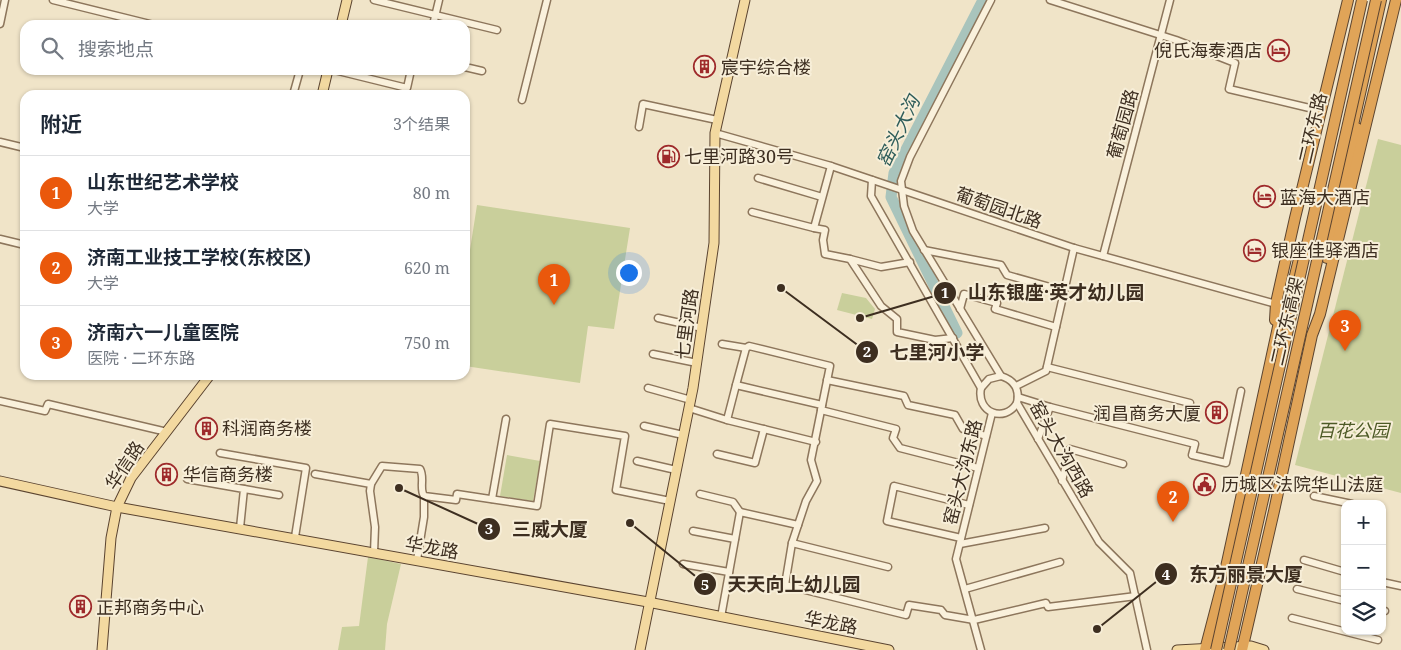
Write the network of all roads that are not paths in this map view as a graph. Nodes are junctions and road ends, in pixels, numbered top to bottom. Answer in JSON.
{"nodes":[{"id":1,"x":5,"y":0,"type":"edge"},
{"id":2,"x":53,"y":0,"type":"edge"},
{"id":3,"x":348,"y":0,"type":"edge"},
{"id":4,"x":374,"y":0,"type":"edge"},
{"id":5,"x":439,"y":0,"type":"edge"},
{"id":6,"x":547,"y":0,"type":"edge"},
{"id":7,"x":745,"y":0,"type":"edge"},
{"id":8,"x":991,"y":0,"type":"edge"},
{"id":9,"x":1050,"y":0,"type":"edge"},
{"id":10,"x":1170,"y":0,"type":"edge"},
{"id":11,"x":1350,"y":0,"type":"edge"},
{"id":12,"x":1360,"y":0,"type":"edge"},
{"id":13,"x":1376,"y":0,"type":"edge"},
{"id":14,"x":1382,"y":0,"type":"edge"},
{"id":15,"x":1386,"y":0,"type":"edge"},
{"id":16,"x":1396,"y":0,"type":"edge"},
{"id":17,"x":435,"y":16,"type":"junction"},
{"id":18,"x":134,"y":20,"type":"edge"},
{"id":19,"x":342,"y":20,"type":"edge"},
{"id":20,"x":434,"y":20,"type":"edge"},
{"id":21,"x":453,"y":20,"type":"edge"},
{"id":22,"x":0,"y":24,"type":"edge"},
{"id":23,"x":470,"y":24,"type":"edge"},
{"id":24,"x":497,"y":30,"type":"dead end"},
{"id":25,"x":1161,"y":35,"type":"junction"},
{"id":26,"x":470,"y":68,"type":"edge"},
{"id":27,"x":482,"y":71,"type":"dead end"},
{"id":28,"x":299,"y":75,"type":"edge"},
{"id":29,"x":327,"y":75,"type":"edge"},
{"id":30,"x":354,"y":75,"type":"edge"},
{"id":31,"x":410,"y":75,"type":"edge"},
{"id":32,"x":294,"y":90,"type":"edge"},
{"id":33,"x":323,"y":90,"type":"edge"},
{"id":34,"x":522,"y":100,"type":"dead end"},
{"id":35,"x":1322,"y":111,"type":"junction"},
{"id":36,"x":717,"y":120,"type":"junction"},
{"id":37,"x":639,"y":127,"type":"dead end"},
{"id":38,"x":715,"y":133,"type":"junction"},
{"id":39,"x":0,"y":142,"type":"edge"},
{"id":40,"x":20,"y":147,"type":"edge"},
{"id":41,"x":830,"y":166,"type":"junction"},
{"id":42,"x":758,"y":178,"type":"dead end"},
{"id":43,"x":872,"y":180,"type":"junction"},
{"id":44,"x":902,"y":190,"type":"junction"},
{"id":45,"x":822,"y":197,"type":"junction"},
{"id":46,"x":752,"y":212,"type":"dead end"},
{"id":47,"x":814,"y":228,"type":"junction"},
{"id":48,"x":0,"y":239,"type":"edge"},
{"id":49,"x":20,"y":244,"type":"edge"},
{"id":50,"x":1074,"y":248,"type":"junction"},
{"id":51,"x":924,"y":250,"type":"junction"},
{"id":52,"x":1103,"y":256,"type":"junction"},
{"id":53,"x":850,"y":259,"type":"junction"},
{"id":54,"x":910,"y":262,"type":"junction"},
{"id":55,"x":1064,"y":290,"type":"junction"},
{"id":56,"x":1278,"y":308,"type":"junction"},
{"id":57,"x":960,"y":309,"type":"junction"},
{"id":58,"x":658,"y":318,"type":"dead end"},
{"id":59,"x":1056,"y":327,"type":"junction"},
{"id":60,"x":702,"y":328,"type":"junction"},
{"id":61,"x":1312,"y":335,"type":"junction"},
{"id":62,"x":952,"y":338,"type":"junction"},
{"id":63,"x":722,"y":344,"type":"dead end"},
{"id":64,"x":746,"y":348,"type":"junction"},
{"id":65,"x":653,"y":354,"type":"dead end"},
{"id":66,"x":697,"y":363,"type":"junction"},
{"id":67,"x":1047,"y":367,"type":"junction"},
{"id":68,"x":1001,"y":376,"type":"junction"},
{"id":69,"x":206,"y":380,"type":"edge"},
{"id":70,"x":827,"y":380,"type":"junction"},
{"id":71,"x":736,"y":385,"type":"junction"},
{"id":72,"x":1016,"y":386,"type":"junction"},
{"id":73,"x":648,"y":388,"type":"dead end"},
{"id":74,"x":981,"y":388,"type":"junction"},
{"id":75,"x":1241,"y":391,"type":"dead end"},
{"id":76,"x":1018,"y":400,"type":"junction"},
{"id":77,"x":0,"y":401,"type":"edge"},
{"id":78,"x":1190,"y":403,"type":"dead end"},
{"id":79,"x":690,"y":404,"type":"junction"},
{"id":80,"x":1050,"y":407,"type":"junction"},
{"id":81,"x":822,"y":408,"type":"junction"},
{"id":82,"x":992,"y":413,"type":"junction"},
{"id":83,"x":506,"y":419,"type":"dead end"},
{"id":84,"x":727,"y":420,"type":"junction"},
{"id":85,"x":644,"y":426,"type":"dead end"},
{"id":86,"x":764,"y":429,"type":"junction"},
{"id":87,"x":167,"y":432,"type":"junction"},
{"id":88,"x":683,"y":435,"type":"junction"},
{"id":89,"x":986,"y":436,"type":"junction"},
{"id":90,"x":1038,"y":440,"type":"junction"},
{"id":91,"x":816,"y":442,"type":"junction"},
{"id":92,"x":220,"y":453,"type":"dead end"},
{"id":93,"x":717,"y":454,"type":"dead end"},
{"id":94,"x":637,"y":461,"type":"dead end"},
{"id":95,"x":1123,"y":464,"type":"dead end"},
{"id":96,"x":978,"y":468,"type":"junction"},
{"id":97,"x":676,"y":470,"type":"junction"},
{"id":98,"x":315,"y":474,"type":"dead end"},
{"id":99,"x":187,"y":479,"type":"dead end"},
{"id":100,"x":1062,"y":480,"type":"junction"},
{"id":101,"x":0,"y":481,"type":"edge"},
{"id":102,"x":371,"y":484,"type":"junction"},
{"id":103,"x":244,"y":489,"type":"junction"},
{"id":104,"x":279,"y":494,"type":"dead end"},
{"id":105,"x":700,"y":494,"type":"dead end"},
{"id":106,"x":424,"y":496,"type":"junction"},
{"id":107,"x":1314,"y":496,"type":"dead end"},
{"id":108,"x":492,"y":499,"type":"junction"},
{"id":109,"x":670,"y":501,"type":"junction"},
{"id":110,"x":1341,"y":502,"type":"edge"},
{"id":111,"x":969,"y":505,"type":"junction"},
{"id":112,"x":117,"y":507,"type":"junction"},
{"id":113,"x":740,"y":512,"type":"junction"},
{"id":114,"x":798,"y":525,"type":"junction"},
{"id":115,"x":240,"y":528,"type":"junction"},
{"id":116,"x":1045,"y":528,"type":"dead end"},
{"id":117,"x":693,"y":531,"type":"dead end"},
{"id":118,"x":295,"y":537,"type":"junction"},
{"id":119,"x":735,"y":539,"type":"junction"},
{"id":120,"x":961,"y":541,"type":"junction"},
{"id":121,"x":792,"y":543,"type":"junction"},
{"id":122,"x":374,"y":553,"type":"junction"},
{"id":123,"x":417,"y":560,"type":"junction"},
{"id":124,"x":1304,"y":560,"type":"dead end"},
{"id":125,"x":1060,"y":562,"type":"dead end"},
{"id":126,"x":683,"y":564,"type":"dead end"},
{"id":127,"x":888,"y":567,"type":"dead end"},
{"id":128,"x":1341,"y":571,"type":"edge"},
{"id":129,"x":729,"y":572,"type":"junction"},
{"id":130,"x":1386,"y":583,"type":"edge"},
{"id":131,"x":1401,"y":586,"type":"edge"},
{"id":132,"x":964,"y":589,"type":"junction"},
{"id":133,"x":1297,"y":589,"type":"dead end"},
{"id":134,"x":1136,"y":596,"type":"junction"},
{"id":135,"x":1341,"y":600,"type":"edge"},
{"id":136,"x":648,"y":602,"type":"junction"},
{"id":137,"x":721,"y":617,"type":"junction"},
{"id":138,"x":1292,"y":618,"type":"dead end"},
{"id":139,"x":974,"y":620,"type":"junction"},
{"id":140,"x":1378,"y":640,"type":"dead end"},
{"id":141,"x":1246,"y":648,"type":"edge"},
{"id":142,"x":1205,"y":649,"type":"edge"},
{"id":143,"x":102,"y":650,"type":"edge"},
{"id":144,"x":640,"y":650,"type":"edge"},
{"id":145,"x":889,"y":650,"type":"edge"},
{"id":146,"x":981,"y":650,"type":"edge"},
{"id":147,"x":1147,"y":650,"type":"edge"},
{"id":148,"x":1177,"y":650,"type":"edge"},
{"id":149,"x":1216,"y":650,"type":"edge"},
{"id":150,"x":1229,"y":650,"type":"edge"},
{"id":151,"x":1264,"y":650,"type":"edge"}],
"edges":[{"from":1,"to":22,"type":"street"},
{"from":2,"to":18,"type":"street"},
{"from":3,"to":19,"type":"main road"},
{"from":4,"to":17,"type":"street"},
{"from":5,"to":17,"type":"street"},
{"from":6,"to":34,"type":"street"},
{"from":7,"to":36,"type":"main road","name":"七里河路"},
{"from":8,"to":44,"type":"street","name":"窑头大沟西路"},
{"from":9,"to":25,"type":"street"},
{"from":10,"to":25,"type":"street","name":"葡萄园路"},
{"from":11,"to":35,"type":"highway","name":"二环东路"},
{"from":11,"to":56,"type":"highway"},
{"from":12,"to":56,"type":"highway","name":"二环东路"},
{"from":12,"to":149,"type":"highway","name":"二环东高架","bridge":true},
{"from":13,"to":150,"type":"highway","name":"二环东高架","bridge":true},
{"from":14,"to":61,"type":"highway"},
{"from":15,"to":61,"type":"highway"},
{"from":16,"to":61,"type":"highway"},
{"from":17,"to":20,"type":"street"},
{"from":17,"to":21,"type":"street"},
{"from":23,"to":24,"type":"street"},
{"from":25,"to":35,"type":"street"},
{"from":25,"to":52,"type":"street","name":"葡萄园路"},
{"from":26,"to":27,"type":"street"},
{"from":28,"to":32,"type":"street"},
{"from":29,"to":33,"type":"main road"},
{"from":30,"to":31,"type":"street"},
{"from":35,"to":56,"type":"highway","name":"二环东路"},
{"from":36,"to":37,"type":"street"},
{"from":36,"to":38,"type":"main road","name":"七里河路"},
{"from":38,"to":41,"type":"street","name":"葡萄园北路"},
{"from":38,"to":60,"type":"main road","name":"七里河路"},
{"from":39,"to":40,"type":"street"},
{"from":41,"to":43,"type":"street","name":"葡萄园北路"},
{"from":41,"to":45,"type":"street"},
{"from":42,"to":45,"type":"street"},
{"from":43,"to":44,"type":"street","name":"葡萄园北路"},
{"from":43,"to":54,"type":"street","name":"窑头大沟东路"},
{"from":44,"to":50,"type":"street","name":"葡萄园北路"},
{"from":44,"to":51,"type":"street","name":"窑头大沟西路"},
{"from":45,"to":47,"type":"street"},
{"from":46,"to":47,"type":"street"},
{"from":47,"to":53,"type":"street"},
{"from":48,"to":49,"type":"street"},
{"from":50,"to":52,"type":"street","name":"葡萄园北路"},
{"from":50,"to":55,"type":"street"},
{"from":51,"to":55,"type":"street"},
{"from":51,"to":57,"type":"street","name":"窑头大沟西路"},
{"from":52,"to":56,"type":"street","name":"葡萄园北路"},
{"from":53,"to":54,"type":"street"},
{"from":53,"to":62,"type":"street"},
{"from":54,"to":62,"type":"street","name":"窑头大沟东路"},
{"from":55,"to":59,"type":"street"},
{"from":56,"to":142,"type":"highway","name":"二环东路"},
{"from":57,"to":59,"type":"street"},
{"from":57,"to":68,"type":"street","name":"窑头大沟西路"},
{"from":58,"to":60,"type":"street"},
{"from":59,"to":67,"type":"street"},
{"from":60,"to":66,"type":"main road","name":"七里河路"},
{"from":61,"to":141,"type":"highway"},
{"from":62,"to":74,"type":"street","name":"窑头大沟东路"},
{"from":63,"to":64,"type":"street"},
{"from":64,"to":70,"type":"street"},
{"from":64,"to":71,"type":"street"},
{"from":65,"to":66,"type":"street"},
{"from":66,"to":79,"type":"main road","name":"七里河路"},
{"from":67,"to":72,"type":"street"},
{"from":67,"to":78,"type":"street"},
{"from":68,"to":72,"type":"street","name":"窑头大沟西路"},
{"from":68,"to":74,"type":"street"},
{"from":69,"to":87,"type":"main road","name":"华信路"},
{"from":70,"to":81,"type":"street"},
{"from":70,"to":89,"type":"street"},
{"from":71,"to":81,"type":"street"},
{"from":71,"to":84,"type":"street"},
{"from":72,"to":76,"type":"street","name":"窑头大沟西路"},
{"from":73,"to":79,"type":"street"},
{"from":74,"to":82,"type":"street","name":"窑头大沟东路"},
{"from":75,"to":80,"type":"street"},
{"from":76,"to":80,"type":"street"},
{"from":76,"to":82,"type":"street"},
{"from":76,"to":90,"type":"street","name":"窑头大沟西路"},
{"from":77,"to":87,"type":"street"},
{"from":79,"to":84,"type":"street"},
{"from":79,"to":88,"type":"main road","name":"七里河路"},
{"from":80,"to":90,"type":"street"},
{"from":81,"to":91,"type":"street"},
{"from":81,"to":96,"type":"street"},
{"from":82,"to":89,"type":"street","name":"窑头大沟东路"},
{"from":83,"to":108,"type":"street"},
{"from":84,"to":86,"type":"street"},
{"from":85,"to":88,"type":"street"},
{"from":86,"to":91,"type":"street"},
{"from":86,"to":93,"type":"street"},
{"from":87,"to":112,"type":"main road","name":"华信路"},
{"from":88,"to":97,"type":"main road","name":"七里河路"},
{"from":89,"to":96,"type":"street","name":"窑头大沟东路"},
{"from":90,"to":100,"type":"street","name":"窑头大沟西路"},
{"from":91,"to":114,"type":"street"},
{"from":92,"to":118,"type":"street"},
{"from":94,"to":97,"type":"street"},
{"from":95,"to":100,"type":"street"},
{"from":96,"to":111,"type":"street","name":"窑头大沟东路"},
{"from":97,"to":109,"type":"main road","name":"七里河路"},
{"from":98,"to":102,"type":"street"},
{"from":99,"to":103,"type":"street"},
{"from":100,"to":134,"type":"street","name":"窑头大沟西路"},
{"from":101,"to":112,"type":"main road","name":"华龙路"},
{"from":102,"to":106,"type":"street"},
{"from":102,"to":122,"type":"street"},
{"from":103,"to":104,"type":"street"},
{"from":103,"to":115,"type":"street"},
{"from":105,"to":113,"type":"street"},
{"from":106,"to":108,"type":"street"},
{"from":106,"to":123,"type":"street"},
{"from":107,"to":110,"type":"street"},
{"from":108,"to":109,"type":"street"},
{"from":109,"to":136,"type":"main road","name":"七里河路"},
{"from":111,"to":120,"type":"street","name":"窑头大沟东路"},
{"from":111,"to":120,"type":"street"},
{"from":112,"to":115,"type":"main road","name":"华龙路"},
{"from":112,"to":143,"type":"main road","name":"华信路"},
{"from":113,"to":114,"type":"street"},
{"from":113,"to":119,"type":"street"},
{"from":114,"to":121,"type":"street"},
{"from":115,"to":118,"type":"main road","name":"华龙路"},
{"from":116,"to":120,"type":"street"},
{"from":117,"to":119,"type":"street"},
{"from":118,"to":122,"type":"main road","name":"华龙路"},
{"from":119,"to":129,"type":"street"},
{"from":120,"to":132,"type":"street","name":"窑头大沟东路"},
{"from":121,"to":127,"type":"street"},
{"from":121,"to":139,"type":"street"},
{"from":122,"to":123,"type":"main road","name":"华龙路"},
{"from":123,"to":136,"type":"main road","name":"华龙路"},
{"from":124,"to":128,"type":"street"},
{"from":125,"to":132,"type":"street"},
{"from":126,"to":129,"type":"street"},
{"from":129,"to":137,"type":"street"},
{"from":130,"to":131,"type":"street"},
{"from":132,"to":139,"type":"street","name":"窑头大沟东路"},
{"from":133,"to":135,"type":"street"},
{"from":134,"to":139,"type":"street"},
{"from":134,"to":147,"type":"street","name":"窑头大沟西路"},
{"from":136,"to":137,"type":"main road","name":"华龙路"},
{"from":136,"to":144,"type":"main road","name":"七里河路"},
{"from":137,"to":145,"type":"main road","name":"华龙路"},
{"from":138,"to":140,"type":"street"},
{"from":139,"to":146,"type":"street","name":"窑头大沟东路"},
{"from":141,"to":142,"type":"main road"},
{"from":141,"to":151,"type":"main road"},
{"from":142,"to":148,"type":"main road"}]}
